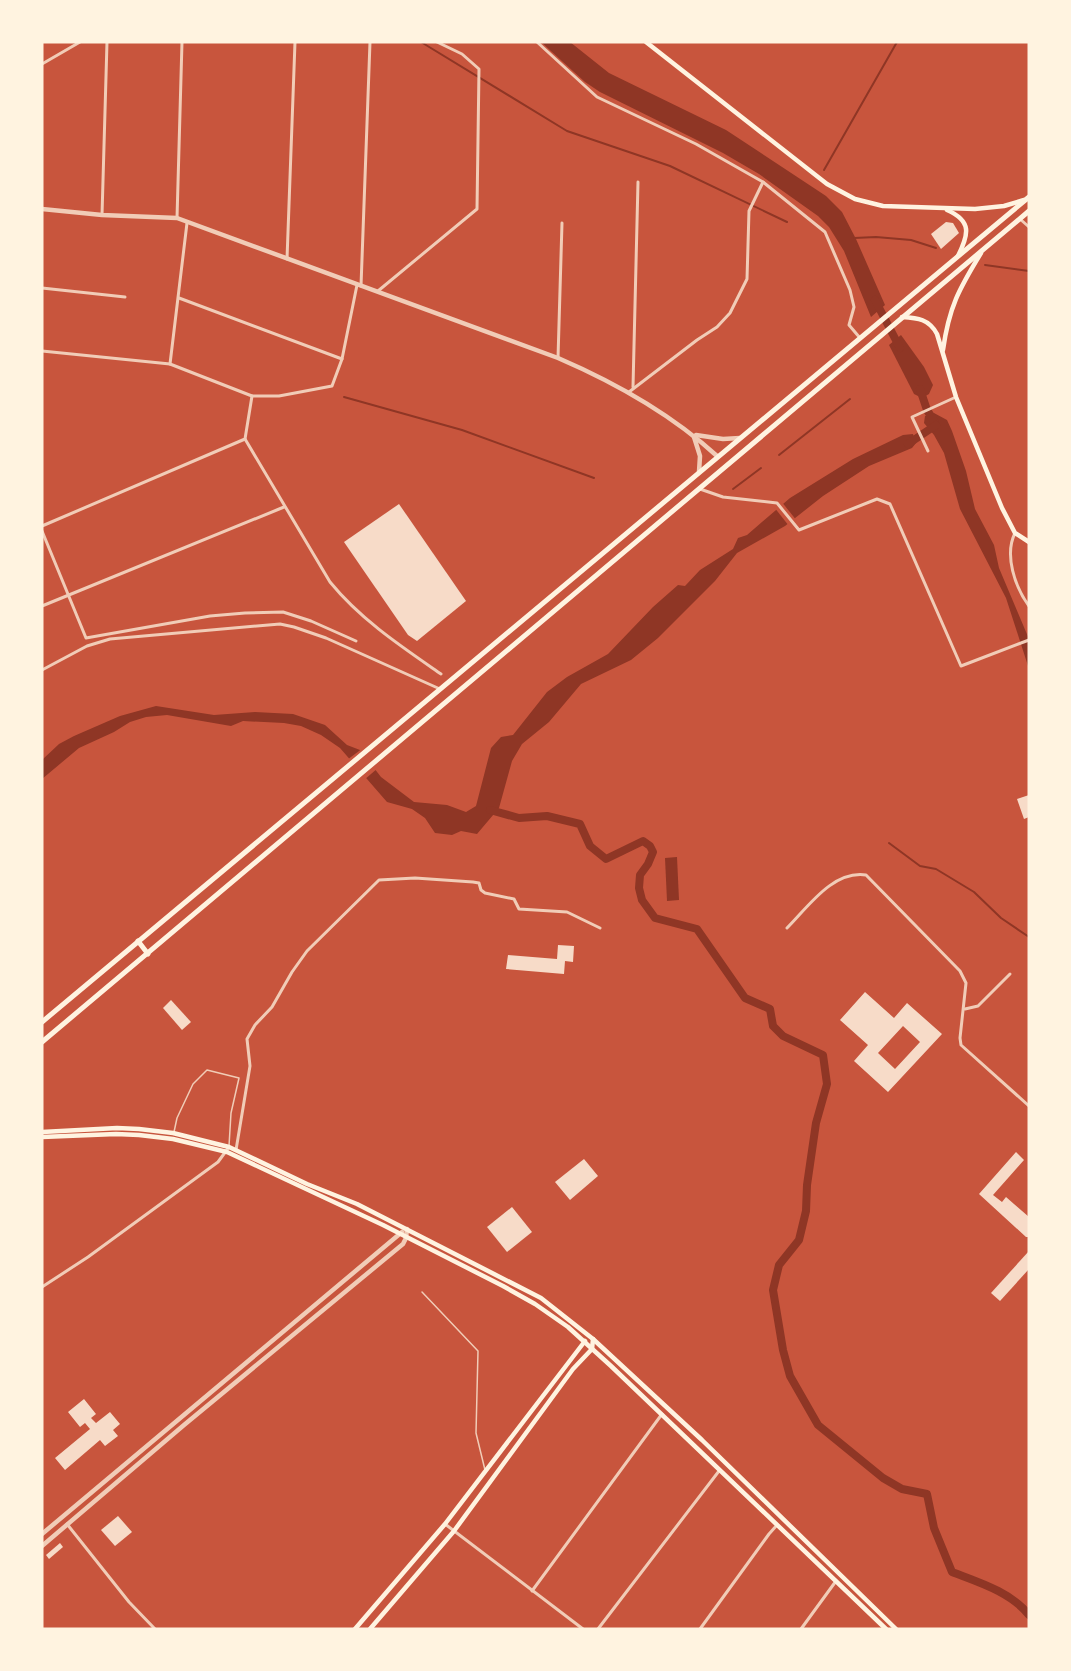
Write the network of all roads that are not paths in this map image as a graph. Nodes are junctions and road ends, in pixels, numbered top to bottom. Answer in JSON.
{"nodes":[{"id":1,"x":80,"y":42,"type":"edge"},
{"id":2,"x":107,"y":42,"type":"edge"},
{"id":3,"x":182,"y":42,"type":"edge"},
{"id":4,"x":295,"y":42,"type":"edge"},
{"id":5,"x":370,"y":42,"type":"edge"},
{"id":6,"x":437,"y":42,"type":"edge"},
{"id":7,"x":537,"y":42,"type":"edge"},
{"id":8,"x":646,"y":42,"type":"edge"},
{"id":9,"x":42,"y":64,"type":"edge"},
{"id":10,"x":638,"y":182,"type":"dead end"},
{"id":11,"x":763,"y":182,"type":"junction"},
{"id":12,"x":1028,"y":198,"type":"edge"},
{"id":13,"x":42,"y":208,"type":"edge"},
{"id":14,"x":941,"y":208,"type":"junction"},
{"id":15,"x":1029,"y":211,"type":"edge"},
{"id":16,"x":102,"y":215,"type":"junction"},
{"id":17,"x":177,"y":218,"type":"junction"},
{"id":18,"x":1020,"y":219,"type":"junction"},
{"id":19,"x":188,"y":222,"type":"junction"},
{"id":20,"x":562,"y":224,"type":"dead end"},
{"id":21,"x":1029,"y":227,"type":"edge"},
{"id":22,"x":983,"y":250,"type":"junction"},
{"id":23,"x":958,"y":256,"type":"junction"},
{"id":24,"x":287,"y":260,"type":"junction"},
{"id":25,"x":359,"y":286,"type":"junction"},
{"id":26,"x":42,"y":288,"type":"edge"},
{"id":27,"x":376,"y":292,"type":"junction"},
{"id":28,"x":125,"y":297,"type":"dead end"},
{"id":29,"x":179,"y":298,"type":"junction"},
{"id":30,"x":902,"y":317,"type":"junction"},
{"id":31,"x":860,"y":338,"type":"junction"},
{"id":32,"x":42,"y":351,"type":"edge"},
{"id":33,"x":942,"y":353,"type":"junction"},
{"id":34,"x":558,"y":358,"type":"junction"},
{"id":35,"x":342,"y":359,"type":"junction"},
{"id":36,"x":170,"y":364,"type":"junction"},
{"id":37,"x":631,"y":390,"type":"junction"},
{"id":38,"x":252,"y":396,"type":"junction"},
{"id":39,"x":956,"y":397,"type":"junction"},
{"id":40,"x":693,"y":434,"type":"junction"},
{"id":41,"x":740,"y":438,"type":"junction"},
{"id":42,"x":244,"y":439,"type":"junction"},
{"id":43,"x":928,"y":451,"type":"dead end"},
{"id":44,"x":717,"y":456,"type":"junction"},
{"id":45,"x":727,"y":466,"type":"junction"},
{"id":46,"x":699,"y":472,"type":"junction"},
{"id":47,"x":700,"y":489,"type":"junction"},
{"id":48,"x":284,"y":507,"type":"junction"},
{"id":49,"x":42,"y":526,"type":"edge"},
{"id":50,"x":42,"y":531,"type":"edge"},
{"id":51,"x":1015,"y":533,"type":"junction"},
{"id":52,"x":1029,"y":542,"type":"edge"},
{"id":53,"x":594,"y":559,"type":"junction"},
{"id":54,"x":604,"y":571,"type":"junction"},
{"id":55,"x":68,"y":595,"type":"junction"},
{"id":56,"x":42,"y":606,"type":"edge"},
{"id":57,"x":1029,"y":606,"type":"edge"},
{"id":58,"x":1029,"y":640,"type":"edge"},
{"id":59,"x":356,"y":641,"type":"dead end"},
{"id":60,"x":42,"y":670,"type":"edge"},
{"id":61,"x":441,"y":674,"type":"dead end"},
{"id":62,"x":440,"y":689,"type":"junction"},
{"id":63,"x":600,"y":928,"type":"dead end"},
{"id":64,"x":787,"y":928,"type":"dead end"},
{"id":65,"x":138,"y":941,"type":"junction"},
{"id":66,"x":148,"y":954,"type":"junction"},
{"id":67,"x":1010,"y":974,"type":"dead end"},
{"id":68,"x":964,"y":1009,"type":"junction"},
{"id":69,"x":42,"y":1022,"type":"edge"},
{"id":70,"x":42,"y":1042,"type":"edge"},
{"id":71,"x":1029,"y":1106,"type":"edge"},
{"id":72,"x":42,"y":1132,"type":"edge"},
{"id":73,"x":173,"y":1133,"type":"junction"},
{"id":74,"x":42,"y":1137,"type":"edge"},
{"id":75,"x":173,"y":1139,"type":"junction"},
{"id":76,"x":228,"y":1149,"type":"junction"},
{"id":77,"x":236,"y":1149,"type":"junction"},
{"id":78,"x":235,"y":1156,"type":"junction"},
{"id":79,"x":407,"y":1229,"type":"junction"},
{"id":80,"x":399,"y":1234,"type":"junction"},
{"id":81,"x":406,"y":1238,"type":"junction"},
{"id":82,"x":42,"y":1287,"type":"edge"},
{"id":83,"x":422,"y":1292,"type":"dead end"},
{"id":84,"x":593,"y":1339,"type":"junction"},
{"id":85,"x":584,"y":1341,"type":"junction"},
{"id":86,"x":592,"y":1348,"type":"junction"},
{"id":87,"x":662,"y":1414,"type":"junction"},
{"id":88,"x":720,"y":1470,"type":"junction"},
{"id":89,"x":485,"y":1471,"type":"junction"},
{"id":90,"x":67,"y":1524,"type":"junction"},
{"id":91,"x":445,"y":1524,"type":"junction"},
{"id":92,"x":777,"y":1525,"type":"junction"},
{"id":93,"x":454,"y":1531,"type":"junction"},
{"id":94,"x":42,"y":1534,"type":"edge"},
{"id":95,"x":42,"y":1546,"type":"edge"},
{"id":96,"x":836,"y":1581,"type":"junction"},
{"id":97,"x":532,"y":1591,"type":"junction"},
{"id":98,"x":155,"y":1629,"type":"edge"},
{"id":99,"x":355,"y":1629,"type":"edge"},
{"id":100,"x":370,"y":1629,"type":"edge"},
{"id":101,"x":583,"y":1629,"type":"edge"},
{"id":102,"x":598,"y":1629,"type":"edge"},
{"id":103,"x":700,"y":1629,"type":"edge"},
{"id":104,"x":801,"y":1629,"type":"edge"},
{"id":105,"x":886,"y":1629,"type":"edge"},
{"id":106,"x":896,"y":1629,"type":"edge"}],
"edges":[{"from":1,"to":9,"type":"street"},
{"from":2,"to":16,"type":"street"},
{"from":3,"to":17,"type":"street"},
{"from":4,"to":24,"type":"street"},
{"from":5,"to":25,"type":"street"},
{"from":6,"to":27,"type":"street"},
{"from":7,"to":11,"type":"street"},
{"from":8,"to":14,"type":"main road"},
{"from":10,"to":37,"type":"street"},
{"from":11,"to":31,"type":"street"},
{"from":11,"to":37,"type":"street"},
{"from":12,"to":14,"type":"main road"},
{"from":12,"to":23,"type":"highway"},
{"from":13,"to":16,"type":"street"},
{"from":14,"to":23,"type":"main road"},
{"from":15,"to":18,"type":"highway"},
{"from":16,"to":17,"type":"street"},
{"from":17,"to":19,"type":"street"},
{"from":18,"to":21,"type":"street"},
{"from":18,"to":22,"type":"highway"},
{"from":19,"to":24,"type":"street"},
{"from":19,"to":29,"type":"street"},
{"from":20,"to":34,"type":"street"},
{"from":22,"to":30,"type":"highway"},
{"from":22,"to":33,"type":"main road"},
{"from":23,"to":31,"type":"highway"},
{"from":24,"to":25,"type":"street"},
{"from":25,"to":27,"type":"street"},
{"from":25,"to":35,"type":"street"},
{"from":26,"to":28,"type":"street"},
{"from":27,"to":34,"type":"street"},
{"from":29,"to":35,"type":"street"},
{"from":29,"to":36,"type":"street"},
{"from":30,"to":33,"type":"main road"},
{"from":30,"to":45,"type":"highway"},
{"from":31,"to":41,"type":"highway"},
{"from":32,"to":36,"type":"street"},
{"from":33,"to":39,"type":"main road"},
{"from":34,"to":37,"type":"street"},
{"from":35,"to":38,"type":"street"},
{"from":36,"to":38,"type":"street"},
{"from":37,"to":40,"type":"street"},
{"from":38,"to":42,"type":"street"},
{"from":39,"to":43,"type":"street"},
{"from":39,"to":51,"type":"main road"},
{"from":40,"to":41,"type":"street"},
{"from":40,"to":44,"type":"street"},
{"from":40,"to":46,"type":"street"},
{"from":41,"to":44,"type":"highway"},
{"from":42,"to":48,"type":"street"},
{"from":42,"to":49,"type":"street"},
{"from":44,"to":45,"type":"highway"},
{"from":44,"to":46,"type":"highway"},
{"from":45,"to":47,"type":"highway"},
{"from":46,"to":53,"type":"highway"},
{"from":47,"to":54,"type":"highway"},
{"from":47,"to":58,"type":"street"},
{"from":48,"to":55,"type":"street"},
{"from":48,"to":61,"type":"street"},
{"from":50,"to":55,"type":"street"},
{"from":51,"to":52,"type":"main road"},
{"from":51,"to":57,"type":"street"},
{"from":53,"to":54,"type":"highway"},
{"from":53,"to":62,"type":"highway"},
{"from":54,"to":66,"type":"highway"},
{"from":55,"to":56,"type":"street"},
{"from":55,"to":59,"type":"street"},
{"from":60,"to":62,"type":"street"},
{"from":62,"to":65,"type":"highway"},
{"from":63,"to":77,"type":"street"},
{"from":64,"to":68,"type":"street"},
{"from":65,"to":66,"type":"highway"},
{"from":65,"to":69,"type":"highway"},
{"from":66,"to":70,"type":"highway"},
{"from":67,"to":68,"type":"street"},
{"from":68,"to":71,"type":"street"},
{"from":72,"to":73,"type":"main road"},
{"from":73,"to":75,"type":"street"},
{"from":73,"to":76,"type":"main road"},
{"from":73,"to":76,"type":"lane"},
{"from":74,"to":75,"type":"main road"},
{"from":75,"to":76,"type":"main road"},
{"from":76,"to":77,"type":"main road"},
{"from":76,"to":78,"type":"main road"},
{"from":76,"to":82,"type":"street"},
{"from":77,"to":78,"type":"street"},
{"from":77,"to":79,"type":"main road"},
{"from":78,"to":80,"type":"main road"},
{"from":79,"to":80,"type":"street"},
{"from":79,"to":81,"type":"street"},
{"from":79,"to":84,"type":"main road"},
{"from":80,"to":81,"type":"main road"},
{"from":80,"to":94,"type":"street"},
{"from":81,"to":85,"type":"main road"},
{"from":81,"to":90,"type":"street"},
{"from":83,"to":89,"type":"lane"},
{"from":84,"to":85,"type":"main road"},
{"from":84,"to":86,"type":"main road"},
{"from":84,"to":106,"type":"main road"},
{"from":85,"to":86,"type":"main road"},
{"from":85,"to":89,"type":"main road"},
{"from":86,"to":87,"type":"main road"},
{"from":86,"to":93,"type":"main road"},
{"from":87,"to":88,"type":"main road"},
{"from":87,"to":97,"type":"street"},
{"from":88,"to":92,"type":"main road"},
{"from":88,"to":102,"type":"street"},
{"from":89,"to":91,"type":"main road"},
{"from":90,"to":95,"type":"street"},
{"from":90,"to":98,"type":"street"},
{"from":91,"to":93,"type":"street"},
{"from":91,"to":99,"type":"main road"},
{"from":92,"to":96,"type":"main road"},
{"from":92,"to":103,"type":"street"},
{"from":93,"to":97,"type":"street"},
{"from":93,"to":100,"type":"main road"},
{"from":96,"to":104,"type":"street"},
{"from":96,"to":105,"type":"main road"},
{"from":97,"to":101,"type":"street"}]}
